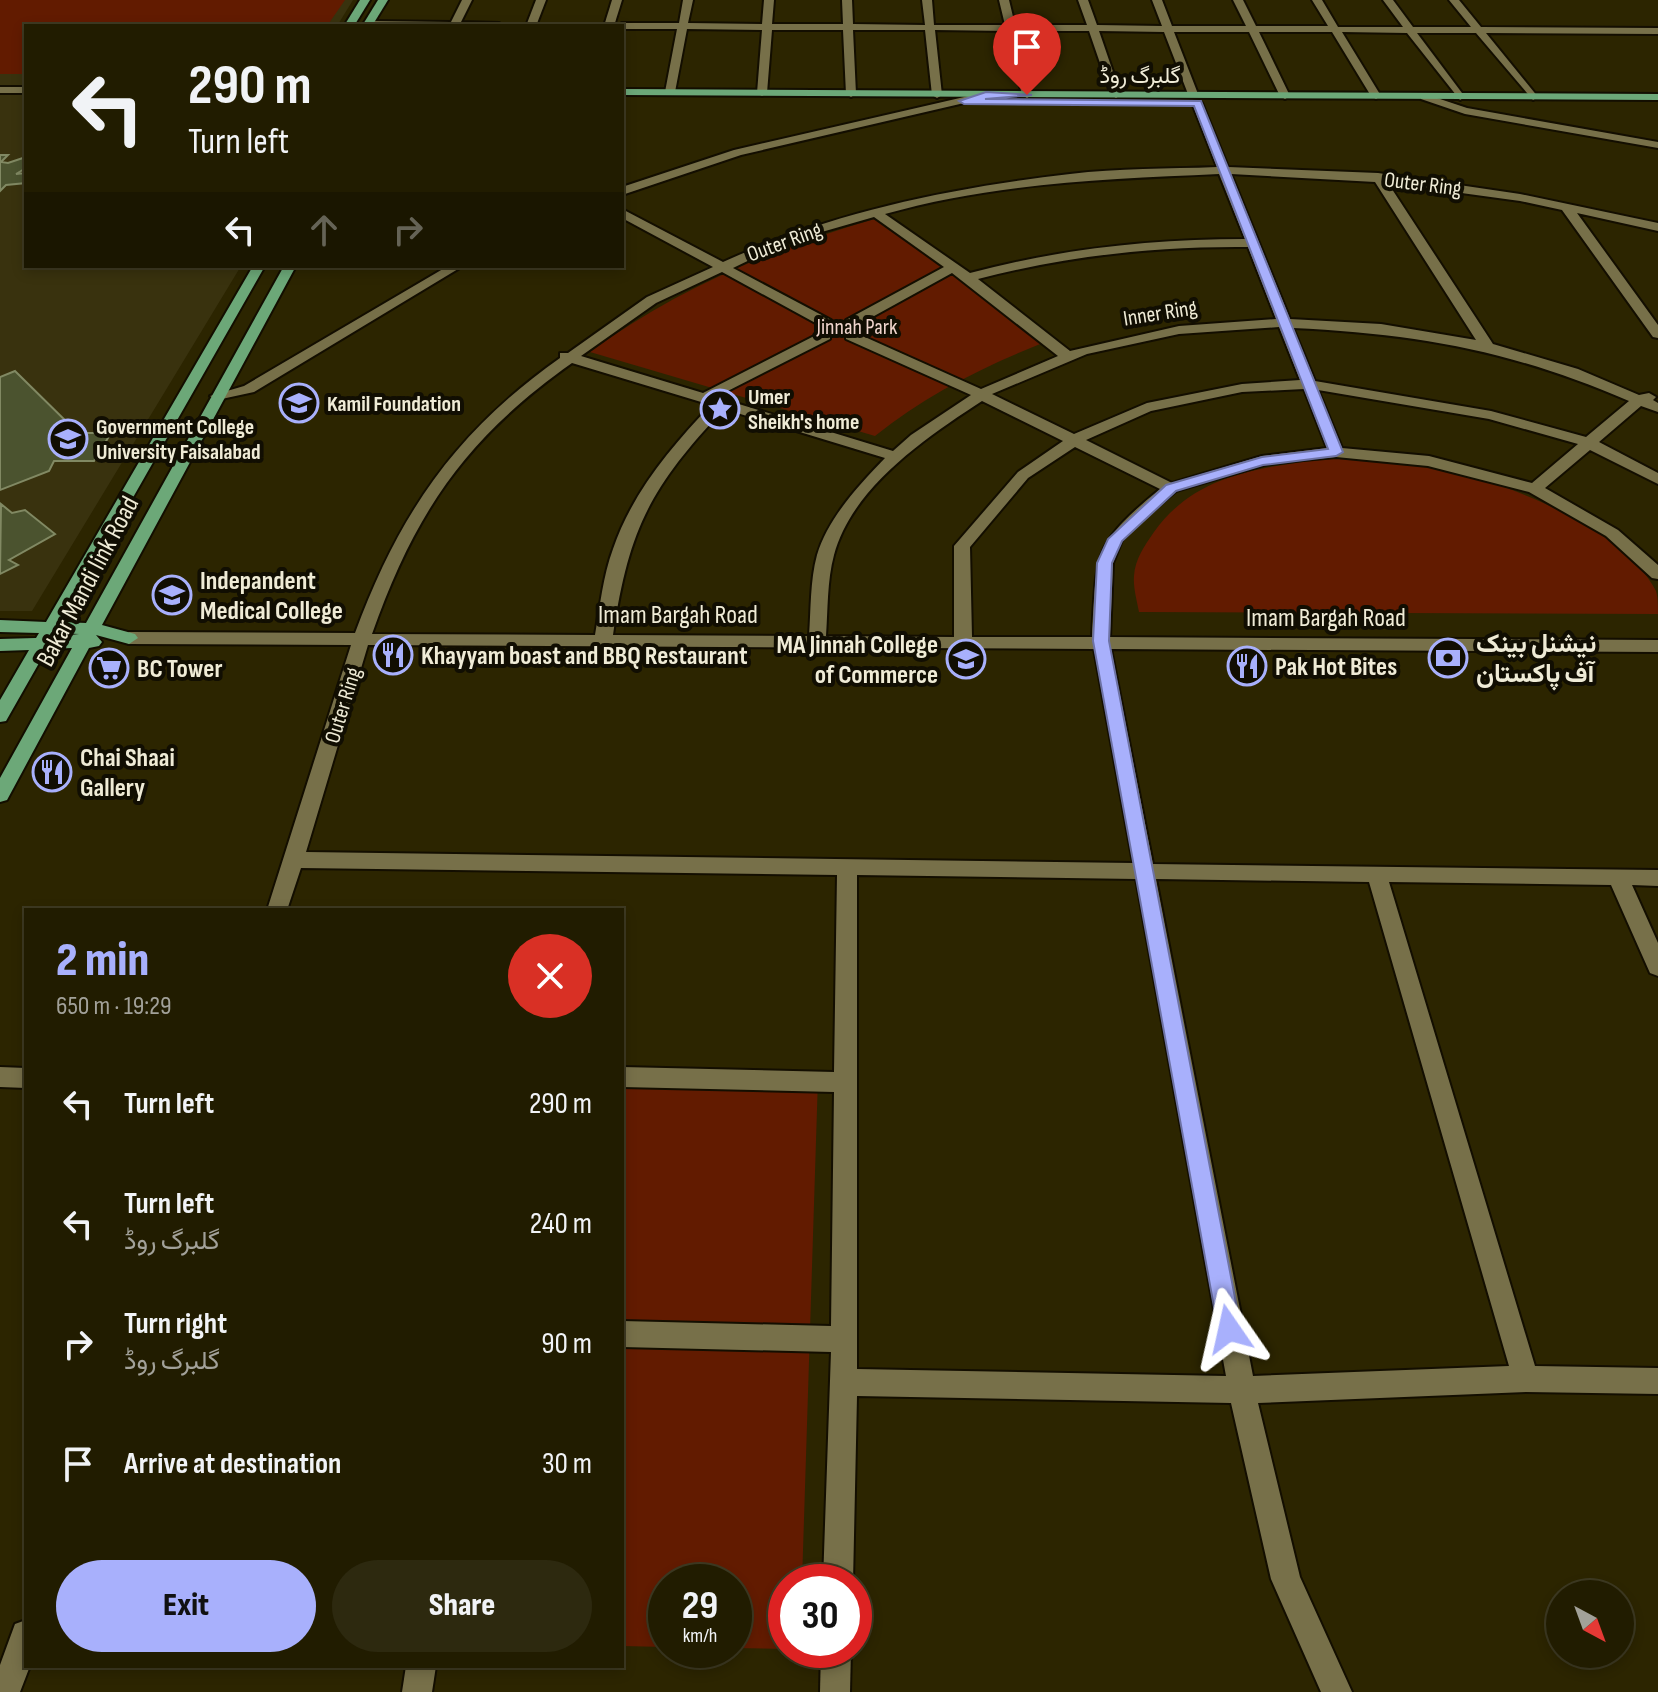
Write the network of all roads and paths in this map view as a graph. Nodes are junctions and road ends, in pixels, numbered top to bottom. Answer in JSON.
{"nodes":[{"id":1,"x":365,"y":0,"type":"edge"},
{"id":2,"x":383,"y":0,"type":"edge"},
{"id":3,"x":467,"y":0,"type":"edge"},
{"id":4,"x":541,"y":0,"type":"edge"},
{"id":5,"x":617,"y":0,"type":"edge"},
{"id":6,"x":688,"y":0,"type":"edge"},
{"id":7,"x":769,"y":0,"type":"edge"},
{"id":8,"x":847,"y":0,"type":"edge"},
{"id":9,"x":927,"y":0,"type":"edge"},
{"id":10,"x":1004,"y":0,"type":"edge"},
{"id":11,"x":1083,"y":0,"type":"edge"},
{"id":12,"x":1157,"y":0,"type":"edge"},
{"id":13,"x":1238,"y":0,"type":"edge"},
{"id":14,"x":1317,"y":0,"type":"edge"},
{"id":15,"x":1388,"y":0,"type":"edge"},
{"id":16,"x":1454,"y":0,"type":"edge"},
{"id":17,"x":350,"y":24,"type":"edge"},
{"id":18,"x":369,"y":24,"type":"edge"},
{"id":19,"x":455,"y":24,"type":"edge"},
{"id":20,"x":532,"y":24,"type":"edge"},
{"id":21,"x":610,"y":24,"type":"edge"},
{"id":22,"x":624,"y":26,"type":"edge"},
{"id":23,"x":683,"y":27,"type":"junction"},
{"id":24,"x":767,"y":27,"type":"junction"},
{"id":25,"x":849,"y":27,"type":"junction"},
{"id":26,"x":930,"y":27,"type":"junction"},
{"id":27,"x":1011,"y":28,"type":"junction"},
{"id":28,"x":1093,"y":28,"type":"junction"},
{"id":29,"x":1168,"y":28,"type":"junction"},
{"id":30,"x":1252,"y":28,"type":"junction"},
{"id":31,"x":1334,"y":28,"type":"junction"},
{"id":32,"x":1477,"y":28,"type":"junction"},
{"id":33,"x":1409,"y":29,"type":"junction"},
{"id":34,"x":1658,"y":31,"type":"edge"},
{"id":35,"x":0,"y":90,"type":"edge"},
{"id":36,"x":24,"y":90,"type":"edge"},
{"id":37,"x":624,"y":92,"type":"edge"},
{"id":38,"x":670,"y":92,"type":"junction"},
{"id":39,"x":762,"y":93,"type":"junction"},
{"id":40,"x":851,"y":94,"type":"junction"},
{"id":41,"x":937,"y":95,"type":"junction"},
{"id":42,"x":986,"y":95,"type":"junction"},
{"id":43,"x":1027,"y":95,"type":"junction"},
{"id":44,"x":1116,"y":95,"type":"junction"},
{"id":45,"x":1285,"y":96,"type":"junction"},
{"id":46,"x":1376,"y":96,"type":"junction"},
{"id":47,"x":1425,"y":97,"type":"junction"},
{"id":48,"x":1460,"y":97,"type":"junction"},
{"id":49,"x":1533,"y":97,"type":"junction"},
{"id":50,"x":1195,"y":98,"type":"junction"},
{"id":51,"x":624,"y":99,"type":"edge"},
{"id":52,"x":1658,"y":100,"type":"edge"},
{"id":53,"x":964,"y":101,"type":"junction"},
{"id":54,"x":1444,"y":103,"type":"junction"},
{"id":55,"x":1658,"y":145,"type":"edge"},
{"id":56,"x":1224,"y":169,"type":"junction"},
{"id":57,"x":1378,"y":177,"type":"junction"},
{"id":58,"x":624,"y":190,"type":"edge"},
{"id":59,"x":1566,"y":207,"type":"junction"},
{"id":60,"x":874,"y":212,"type":"junction"},
{"id":61,"x":624,"y":214,"type":"edge"},
{"id":62,"x":1658,"y":227,"type":"edge"},
{"id":63,"x":1253,"y":243,"type":"junction"},
{"id":64,"x":722,"y":265,"type":"junction"},
{"id":65,"x":953,"y":267,"type":"junction"},
{"id":66,"x":258,"y":268,"type":"edge"},
{"id":67,"x":289,"y":268,"type":"edge"},
{"id":68,"x":454,"y":268,"type":"edge"},
{"id":69,"x":968,"y":278,"type":"junction"},
{"id":70,"x":1285,"y":325,"type":"junction"},
{"id":71,"x":825,"y":329,"type":"junction"},
{"id":72,"x":851,"y":330,"type":"junction"},
{"id":73,"x":1658,"y":334,"type":"edge"},
{"id":74,"x":1487,"y":346,"type":"junction"},
{"id":75,"x":1066,"y":355,"type":"junction"},
{"id":76,"x":565,"y":356,"type":"junction"},
{"id":77,"x":1309,"y":384,"type":"junction"},
{"id":78,"x":978,"y":393,"type":"junction"},
{"id":79,"x":1658,"y":394,"type":"edge"},
{"id":80,"x":217,"y":396,"type":"junction"},
{"id":81,"x":714,"y":399,"type":"junction"},
{"id":82,"x":1640,"y":399,"type":"junction"},
{"id":83,"x":1658,"y":408,"type":"edge"},
{"id":84,"x":1076,"y":439,"type":"junction"},
{"id":85,"x":1587,"y":442,"type":"junction"},
{"id":86,"x":1336,"y":452,"type":"junction"},
{"id":87,"x":895,"y":456,"type":"junction"},
{"id":88,"x":1658,"y":479,"type":"edge"},
{"id":89,"x":1171,"y":488,"type":"junction"},
{"id":90,"x":1535,"y":489,"type":"junction"},
{"id":91,"x":1658,"y":574,"type":"edge"},
{"id":92,"x":0,"y":626,"type":"edge"},
{"id":93,"x":54,"y":626,"type":"junction"},
{"id":94,"x":89,"y":636,"type":"junction"},
{"id":95,"x":363,"y":637,"type":"junction"},
{"id":96,"x":129,"y":638,"type":"joint"},
{"id":97,"x":603,"y":640,"type":"junction"},
{"id":98,"x":817,"y":641,"type":"junction"},
{"id":99,"x":963,"y":641,"type":"junction"},
{"id":100,"x":1101,"y":641,"type":"junction"},
{"id":101,"x":0,"y":645,"type":"edge"},
{"id":102,"x":42,"y":645,"type":"junction"},
{"id":103,"x":1658,"y":646,"type":"edge"},
{"id":104,"x":0,"y":716,"type":"edge"},
{"id":105,"x":0,"y":795,"type":"edge"},
{"id":106,"x":295,"y":860,"type":"junction"},
{"id":107,"x":847,"y":867,"type":"junction"},
{"id":108,"x":1142,"y":871,"type":"junction"},
{"id":109,"x":1377,"y":875,"type":"junction"},
{"id":110,"x":1618,"y":878,"type":"junction"},
{"id":111,"x":1658,"y":878,"type":"edge"},
{"id":112,"x":278,"y":908,"type":"edge"},
{"id":113,"x":1658,"y":967,"type":"edge"},
{"id":114,"x":0,"y":1077,"type":"edge"},
{"id":115,"x":624,"y":1077,"type":"edge"},
{"id":116,"x":24,"y":1078,"type":"edge"},
{"id":117,"x":843,"y":1082,"type":"junction"},
{"id":118,"x":624,"y":1334,"type":"edge"},
{"id":119,"x":844,"y":1339,"type":"junction"},
{"id":120,"x":1526,"y":1379,"type":"junction"},
{"id":121,"x":1658,"y":1381,"type":"edge"},
{"id":122,"x":844,"y":1382,"type":"junction"},
{"id":123,"x":1241,"y":1390,"type":"junction"},
{"id":124,"x":839,"y":1564,"type":"edge"},
{"id":125,"x":24,"y":1640,"type":"edge"},
{"id":126,"x":421,"y":1668,"type":"edge"},
{"id":127,"x":836,"y":1668,"type":"edge"},
{"id":128,"x":5,"y":1692,"type":"edge"},
{"id":129,"x":417,"y":1692,"type":"edge"},
{"id":130,"x":835,"y":1692,"type":"edge"},
{"id":131,"x":1337,"y":1692,"type":"edge"}],
"edges":[{"from":1,"to":17,"type":"main road"},
{"from":2,"to":18,"type":"main road"},
{"from":3,"to":19,"type":"street"},
{"from":4,"to":20,"type":"street"},
{"from":5,"to":21,"type":"street"},
{"from":6,"to":23,"type":"street"},
{"from":7,"to":24,"type":"street"},
{"from":8,"to":25,"type":"street"},
{"from":9,"to":26,"type":"street"},
{"from":10,"to":27,"type":"street"},
{"from":11,"to":28,"type":"street"},
{"from":12,"to":29,"type":"street"},
{"from":13,"to":30,"type":"street"},
{"from":14,"to":31,"type":"street"},
{"from":15,"to":33,"type":"street"},
{"from":16,"to":32,"type":"street"},
{"from":22,"to":23,"type":"street"},
{"from":23,"to":24,"type":"street"},
{"from":23,"to":38,"type":"street"},
{"from":24,"to":25,"type":"street"},
{"from":24,"to":39,"type":"street"},
{"from":25,"to":26,"type":"street"},
{"from":25,"to":40,"type":"street"},
{"from":26,"to":27,"type":"street"},
{"from":26,"to":41,"type":"street"},
{"from":27,"to":28,"type":"street"},
{"from":27,"to":43,"type":"street"},
{"from":28,"to":29,"type":"street"},
{"from":28,"to":44,"type":"street"},
{"from":29,"to":30,"type":"street"},
{"from":29,"to":50,"type":"street"},
{"from":30,"to":31,"type":"street"},
{"from":30,"to":45,"type":"street"},
{"from":31,"to":33,"type":"street"},
{"from":31,"to":46,"type":"street"},
{"from":32,"to":33,"type":"street"},
{"from":32,"to":34,"type":"street"},
{"from":32,"to":49,"type":"street"},
{"from":33,"to":48,"type":"street"},
{"from":35,"to":36,"type":"street"},
{"from":37,"to":38,"type":"main road","name":"گلبرگ روڈ"},
{"from":38,"to":39,"type":"main road","name":"گلبرگ روڈ"},
{"from":39,"to":40,"type":"main road","name":"گلبرگ روڈ"},
{"from":40,"to":41,"type":"main road","name":"گلبرگ روڈ"},
{"from":41,"to":42,"type":"main road","name":"گلبرگ روڈ"},
{"from":42,"to":43,"type":"main road","name":"گلبرگ روڈ"},
{"from":42,"to":53,"type":"street"},
{"from":43,"to":44,"type":"main road","name":"گلبرگ روڈ"},
{"from":44,"to":50,"type":"main road","name":"گلبرگ روڈ"},
{"from":45,"to":46,"type":"main road","name":"گلبرگ روڈ"},
{"from":45,"to":50,"type":"main road","name":"گلبرگ روڈ"},
{"from":46,"to":47,"type":"main road","name":"گلبرگ روڈ"},
{"from":47,"to":48,"type":"main road","name":"گلبرگ روڈ"},
{"from":47,"to":54,"type":"street"},
{"from":48,"to":49,"type":"main road","name":"گلبرگ روڈ"},
{"from":49,"to":52,"type":"main road","name":"گلبرگ روڈ"},
{"from":50,"to":53,"type":"main road","name":"گلبرگ روڈ"},
{"from":50,"to":54,"type":"main road","name":"گلبرگ روڈ"},
{"from":50,"to":56,"type":"street"},
{"from":51,"to":53,"type":"main road","name":"گلبرگ روڈ"},
{"from":52,"to":54,"type":"main road","name":"گلبرگ روڈ"},
{"from":53,"to":58,"type":"street"},
{"from":54,"to":55,"type":"street"},
{"from":56,"to":57,"type":"street","name":"Outer Ring"},
{"from":56,"to":60,"type":"street","name":"Outer Ring"},
{"from":56,"to":63,"type":"street"},
{"from":57,"to":59,"type":"street","name":"Outer Ring"},
{"from":57,"to":74,"type":"street"},
{"from":59,"to":62,"type":"street","name":"Outer Ring"},
{"from":59,"to":73,"type":"street"},
{"from":60,"to":64,"type":"street","name":"Outer Ring"},
{"from":60,"to":65,"type":"street"},
{"from":61,"to":64,"type":"street"},
{"from":63,"to":69,"type":"street"},
{"from":63,"to":70,"type":"street"},
{"from":64,"to":71,"type":"street"},
{"from":64,"to":76,"type":"street","name":"Outer Ring"},
{"from":65,"to":69,"type":"street"},
{"from":65,"to":72,"type":"street"},
{"from":66,"to":93,"type":"main road","name":"Bakar Mandi link Road"},
{"from":67,"to":80,"type":"main road","name":"Bakar Mandi link Road"},
{"from":68,"to":80,"type":"street"},
{"from":69,"to":75,"type":"street"},
{"from":70,"to":74,"type":"street","name":"Inner Ring"},
{"from":70,"to":75,"type":"street","name":"Inner Ring"},
{"from":70,"to":77,"type":"street"},
{"from":71,"to":72,"type":"street"},
{"from":71,"to":81,"type":"street"},
{"from":72,"to":78,"type":"street"},
{"from":74,"to":82,"type":"street","name":"Inner Ring"},
{"from":75,"to":78,"type":"street","name":"Inner Ring"},
{"from":76,"to":81,"type":"street"},
{"from":76,"to":95,"type":"street","name":"Outer Ring"},
{"from":77,"to":84,"type":"street"},
{"from":77,"to":85,"type":"street"},
{"from":77,"to":86,"type":"street"},
{"from":78,"to":84,"type":"street"},
{"from":78,"to":87,"type":"street","name":"Inner Ring"},
{"from":79,"to":82,"type":"street"},
{"from":80,"to":94,"type":"main road","name":"Bakar Mandi link Road"},
{"from":81,"to":87,"type":"street"},
{"from":81,"to":97,"type":"street"},
{"from":82,"to":83,"type":"street","name":"Inner Ring"},
{"from":82,"to":85,"type":"street"},
{"from":84,"to":89,"type":"street"},
{"from":84,"to":99,"type":"street"},
{"from":85,"to":88,"type":"street"},
{"from":85,"to":90,"type":"street"},
{"from":86,"to":89,"type":"street"},
{"from":86,"to":90,"type":"street"},
{"from":87,"to":98,"type":"street","name":"Inner Ring"},
{"from":89,"to":100,"type":"street"},
{"from":90,"to":91,"type":"street"},
{"from":92,"to":93,"type":"main road","name":"Imam Bargah Road"},
{"from":93,"to":94,"type":"main road","name":"Imam Bargah Road"},
{"from":93,"to":102,"type":"main road","name":"Bakar Mandi link Road"},
{"from":94,"to":96,"type":"main road","name":"Imam Bargah Road"},
{"from":94,"to":102,"type":"main road","name":"Imam Bargah Road"},
{"from":94,"to":105,"type":"main road","name":"Bakar Mandi link Road"},
{"from":95,"to":96,"type":"street","name":"Imam Bargah Road"},
{"from":95,"to":97,"type":"street","name":"Imam Bargah Road"},
{"from":95,"to":106,"type":"street","name":"Outer Ring"},
{"from":97,"to":98,"type":"street","name":"Imam Bargah Road"},
{"from":98,"to":99,"type":"street","name":"Imam Bargah Road"},
{"from":99,"to":100,"type":"street","name":"Imam Bargah Road"},
{"from":100,"to":103,"type":"street","name":"Imam Bargah Road"},
{"from":100,"to":108,"type":"street"},
{"from":101,"to":102,"type":"main road","name":"Imam Bargah Road"},
{"from":102,"to":104,"type":"main road","name":"Bakar Mandi link Road"},
{"from":106,"to":107,"type":"street"},
{"from":106,"to":112,"type":"street","name":"Outer Ring"},
{"from":107,"to":108,"type":"street"},
{"from":107,"to":117,"type":"street"},
{"from":108,"to":109,"type":"street"},
{"from":108,"to":123,"type":"street"},
{"from":109,"to":110,"type":"street"},
{"from":109,"to":120,"type":"street"},
{"from":110,"to":111,"type":"street"},
{"from":110,"to":113,"type":"street"},
{"from":114,"to":116,"type":"street"},
{"from":115,"to":117,"type":"street"},
{"from":117,"to":119,"type":"street"},
{"from":118,"to":119,"type":"street"},
{"from":119,"to":122,"type":"street"},
{"from":120,"to":121,"type":"street"},
{"from":120,"to":123,"type":"street"},
{"from":122,"to":123,"type":"street"},
{"from":122,"to":124,"type":"street"},
{"from":123,"to":131,"type":"street"},
{"from":125,"to":128,"type":"street"},
{"from":126,"to":129,"type":"street"},
{"from":127,"to":130,"type":"street"}]}
